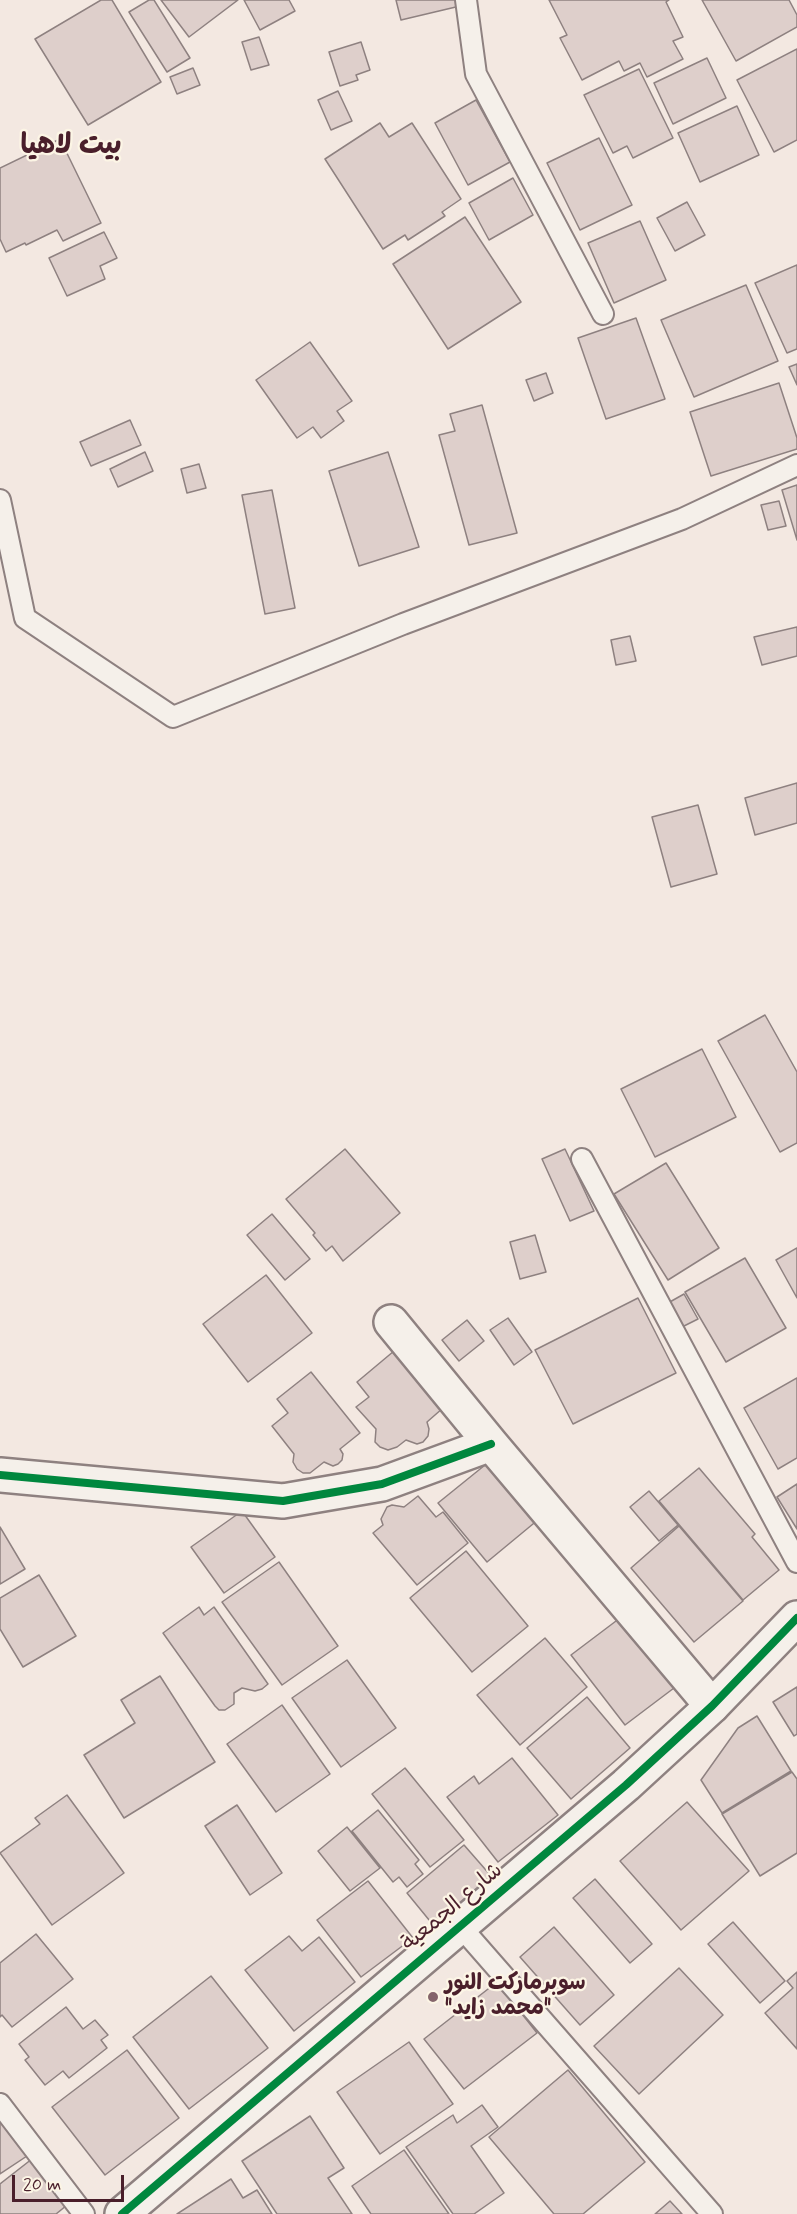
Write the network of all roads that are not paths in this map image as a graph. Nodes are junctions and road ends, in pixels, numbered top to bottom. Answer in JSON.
{"nodes":[{"id":1,"x":466,"y":0,"type":"edge"},
{"id":2,"x":603,"y":314,"type":"dead end"},
{"id":3,"x":797,"y":465,"type":"edge"},
{"id":4,"x":0,"y":500,"type":"edge"},
{"id":5,"x":582,"y":1159,"type":"dead end"},
{"id":6,"x":391,"y":1322,"type":"dead end"},
{"id":7,"x":490,"y":1444,"type":"junction"},
{"id":8,"x":0,"y":1475,"type":"edge"},
{"id":9,"x":797,"y":1562,"type":"edge"},
{"id":10,"x":797,"y":1618,"type":"edge"},
{"id":11,"x":712,"y":1706,"type":"junction"},
{"id":12,"x":460,"y":1926,"type":"junction"},
{"id":13,"x":0,"y":2104,"type":"edge"},
{"id":14,"x":84,"y":2214,"type":"edge"},
{"id":15,"x":122,"y":2214,"type":"edge"},
{"id":16,"x":712,"y":2214,"type":"edge"}],
"edges":[{"from":1,"to":2,"type":"lane"},
{"from":3,"to":4,"type":"lane"},
{"from":5,"to":9,"type":"lane"},
{"from":6,"to":7,"type":"street"},
{"from":7,"to":8,"type":"street"},
{"from":7,"to":11,"type":"street"},
{"from":10,"to":11,"type":"street","name":"شارع الجمعية"},
{"from":11,"to":12,"type":"street","name":"شارع الجمعية"},
{"from":12,"to":15,"type":"street","name":"شارع الجمعية"},
{"from":12,"to":16,"type":"lane"},
{"from":13,"to":14,"type":"lane"}]}
